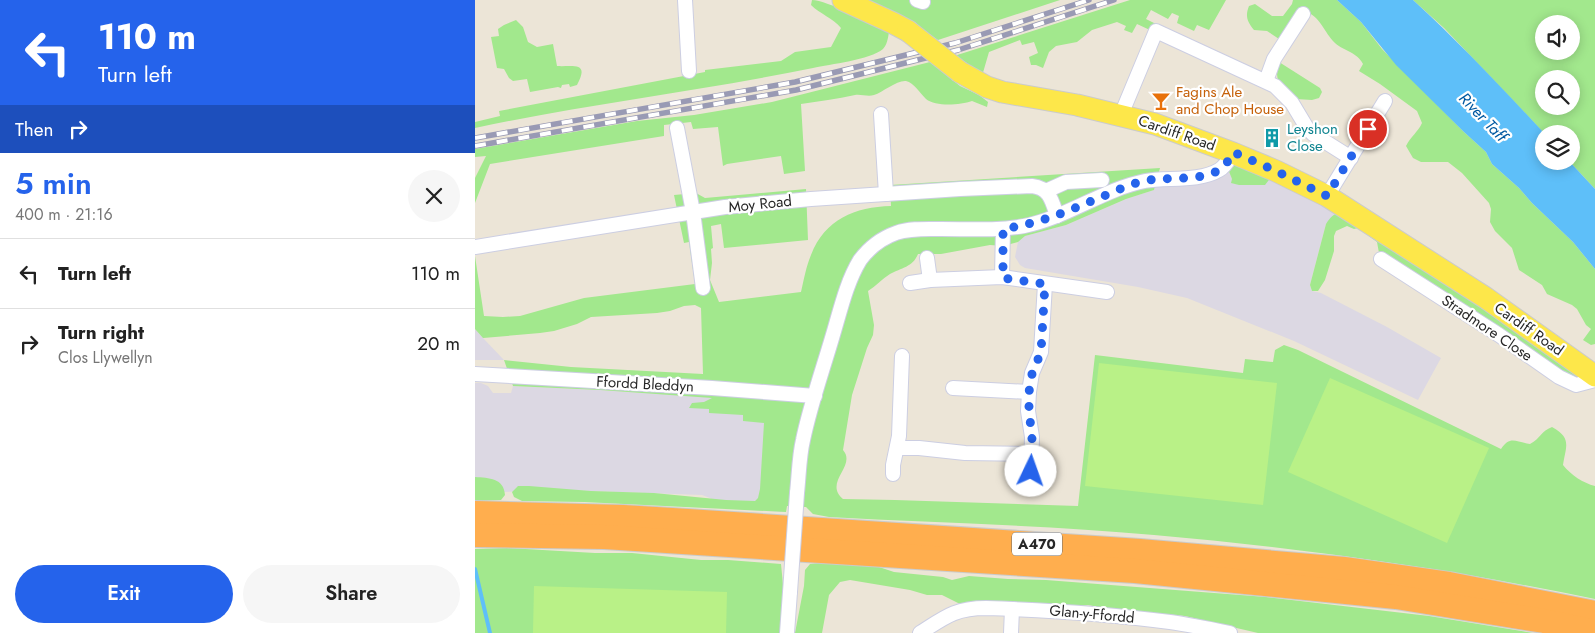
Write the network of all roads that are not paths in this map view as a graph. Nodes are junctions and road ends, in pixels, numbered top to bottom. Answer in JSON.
{"nodes":[{"id":1,"x":685,"y":0,"type":"edge"},
{"id":2,"x":843,"y":0,"type":"edge"},
{"id":3,"x":1303,"y":14,"type":"dead end"},
{"id":4,"x":689,"y":71,"type":"dead end"},
{"id":5,"x":1266,"y":81,"type":"junction"},
{"id":6,"x":1385,"y":101,"type":"dead end"},
{"id":7,"x":881,"y":114,"type":"dead end"},
{"id":8,"x":1121,"y":115,"type":"junction"},
{"id":9,"x":677,"y":128,"type":"dead end"},
{"id":10,"x":1233,"y":152,"type":"junction"},
{"id":11,"x":1351,"y":158,"type":"junction"},
{"id":12,"x":1102,"y":180,"type":"dead end"},
{"id":13,"x":1046,"y":191,"type":"junction"},
{"id":14,"x":886,"y":194,"type":"junction"},
{"id":15,"x":1327,"y":196,"type":"junction"},
{"id":16,"x":693,"y":212,"type":"junction"},
{"id":17,"x":1057,"y":216,"type":"junction"},
{"id":18,"x":1003,"y":229,"type":"junction"},
{"id":19,"x":475,"y":247,"type":"edge"},
{"id":20,"x":927,"y":258,"type":"dead end"},
{"id":21,"x":1381,"y":258,"type":"dead end"},
{"id":22,"x":1003,"y":278,"type":"junction"},
{"id":23,"x":930,"y":280,"type":"junction"},
{"id":24,"x":910,"y":283,"type":"dead end"},
{"id":25,"x":1045,"y":284,"type":"junction"},
{"id":26,"x":703,"y":288,"type":"dead end"},
{"id":27,"x":1107,"y":292,"type":"dead end"},
{"id":28,"x":902,"y":356,"type":"dead end"},
{"id":29,"x":475,"y":374,"type":"edge"},
{"id":30,"x":1595,"y":376,"type":"edge"},
{"id":31,"x":1595,"y":380,"type":"edge"},
{"id":32,"x":953,"y":388,"type":"dead end"},
{"id":33,"x":1029,"y":392,"type":"junction"},
{"id":34,"x":815,"y":396,"type":"junction"},
{"id":35,"x":897,"y":448,"type":"junction"},
{"id":36,"x":1031,"y":454,"type":"junction"},
{"id":37,"x":1031,"y":471,"type":"dead end"},
{"id":38,"x":893,"y":474,"type":"dead end"},
{"id":39,"x":475,"y":513,"type":"edge"},
{"id":40,"x":475,"y":535,"type":"edge"},
{"id":41,"x":1011,"y":608,"type":"junction"},
{"id":42,"x":1595,"y":613,"type":"edge"},
{"id":43,"x":1595,"y":632,"type":"edge"},
{"id":44,"x":787,"y":633,"type":"edge"},
{"id":45,"x":920,"y":633,"type":"edge"},
{"id":46,"x":1011,"y":633,"type":"edge"},
{"id":47,"x":1230,"y":633,"type":"edge"}],
"edges":[{"from":1,"to":4,"type":"street"},
{"from":2,"to":8,"type":"main road","name":"Cardiff Road","bridge":true},
{"from":3,"to":5,"type":"street"},
{"from":5,"to":8,"type":"street"},
{"from":5,"to":11,"type":"street"},
{"from":6,"to":11,"type":"street"},
{"from":7,"to":14,"type":"street"},
{"from":8,"to":10,"type":"main road","name":"Cardiff Road"},
{"from":9,"to":16,"type":"street"},
{"from":10,"to":15,"type":"main road","name":"Cardiff Road"},
{"from":10,"to":17,"type":"street"},
{"from":11,"to":15,"type":"street"},
{"from":12,"to":13,"type":"street"},
{"from":13,"to":14,"type":"street","name":"Moy Road"},
{"from":13,"to":17,"type":"street"},
{"from":14,"to":16,"type":"street","name":"Moy Road"},
{"from":15,"to":30,"type":"main road","name":"Cardiff Road"},
{"from":16,"to":19,"type":"street","name":"Moy Road"},
{"from":16,"to":26,"type":"street"},
{"from":17,"to":18,"type":"street"},
{"from":18,"to":22,"type":"street"},
{"from":18,"to":34,"type":"street"},
{"from":20,"to":23,"type":"street"},
{"from":21,"to":31,"type":"street","name":"Stradmore Close"},
{"from":22,"to":23,"type":"street"},
{"from":22,"to":25,"type":"street"},
{"from":23,"to":24,"type":"street"},
{"from":25,"to":27,"type":"street"},
{"from":25,"to":33,"type":"street"},
{"from":28,"to":35,"type":"street"},
{"from":29,"to":34,"type":"street","name":"Ffordd Bleddyn"},
{"from":32,"to":33,"type":"street"},
{"from":33,"to":36,"type":"street"},
{"from":34,"to":44,"type":"street","bridge":true},
{"from":35,"to":36,"type":"street"},
{"from":35,"to":38,"type":"street"},
{"from":36,"to":37,"type":"street"},
{"from":39,"to":42,"type":"highway","number":"A470"},
{"from":40,"to":43,"type":"highway","number":"A470"},
{"from":41,"to":45,"type":"street","name":"Glan-y-Ffordd"},
{"from":41,"to":46,"type":"street"},
{"from":41,"to":47,"type":"street","name":"Glan-y-Ffordd"}]}
